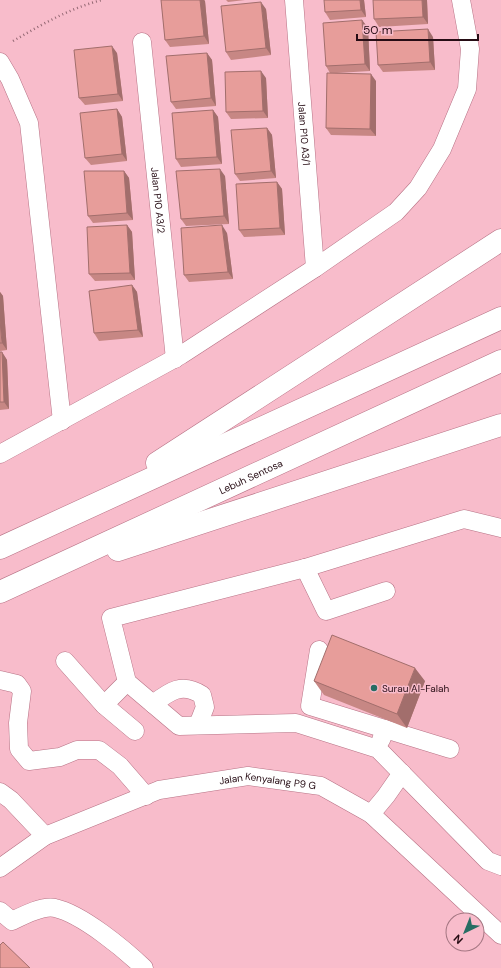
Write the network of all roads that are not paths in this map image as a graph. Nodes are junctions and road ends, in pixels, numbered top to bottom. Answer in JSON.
{"nodes":[{"id":1,"x":294,"y":0,"type":"edge"},
{"id":2,"x":460,"y":0,"type":"edge"},
{"id":3,"x":142,"y":42,"type":"dead end"},
{"id":4,"x":0,"y":62,"type":"edge"},
{"id":5,"x":501,"y":240,"type":"edge"},
{"id":6,"x":315,"y":268,"type":"junction"},
{"id":7,"x":501,"y":318,"type":"edge"},
{"id":8,"x":175,"y":358,"type":"junction"},
{"id":9,"x":501,"y":361,"type":"edge"},
{"id":10,"x":62,"y":421,"type":"junction"},
{"id":11,"x":501,"y":425,"type":"edge"},
{"id":12,"x":0,"y":454,"type":"edge"},
{"id":13,"x":93,"y":505,"type":"junction"},
{"id":14,"x":501,"y":528,"type":"edge"},
{"id":15,"x":0,"y":548,"type":"edge"},
{"id":16,"x":305,"y":568,"type":"junction"},
{"id":17,"x":20,"y":582,"type":"junction"},
{"id":18,"x":386,"y":591,"type":"dead end"},
{"id":19,"x":0,"y":592,"type":"edge"},
{"id":20,"x":319,"y":650,"type":"dead end"},
{"id":21,"x":65,"y":661,"type":"dead end"},
{"id":22,"x":0,"y":680,"type":"edge"},
{"id":23,"x":127,"y":682,"type":"junction"},
{"id":24,"x":153,"y":704,"type":"junction"},
{"id":25,"x":104,"y":705,"type":"junction"},
{"id":26,"x":198,"y":725,"type":"junction"},
{"id":27,"x":385,"y":729,"type":"junction"},
{"id":28,"x":135,"y":731,"type":"dead end"},
{"id":29,"x":378,"y":748,"type":"junction"},
{"id":30,"x":450,"y":749,"type":"dead end"},
{"id":31,"x":402,"y":774,"type":"junction"},
{"id":32,"x":0,"y":792,"type":"edge"},
{"id":33,"x":146,"y":796,"type":"junction"},
{"id":34,"x":371,"y":814,"type":"junction"},
{"id":35,"x":45,"y":836,"type":"junction"},
{"id":36,"x":501,"y":866,"type":"edge"},
{"id":37,"x":0,"y":868,"type":"edge"},
{"id":38,"x":0,"y":911,"type":"edge"},
{"id":39,"x":501,"y":935,"type":"edge"},
{"id":40,"x":144,"y":968,"type":"edge"}],
"edges":[{"from":1,"to":6,"type":"street","name":"Jalan P10 A3/1"},
{"from":2,"to":6,"type":"street"},
{"from":3,"to":8,"type":"street","name":"Jalan P10 A3/2"},
{"from":4,"to":10,"type":"street"},
{"from":5,"to":13,"type":"main road"},
{"from":6,"to":8,"type":"street"},
{"from":7,"to":13,"type":"main road"},
{"from":8,"to":10,"type":"street"},
{"from":9,"to":17,"type":"main road","name":"Lebuh Sentosa"},
{"from":10,"to":12,"type":"street"},
{"from":11,"to":17,"type":"main road"},
{"from":13,"to":15,"type":"main road"},
{"from":14,"to":16,"type":"street"},
{"from":16,"to":18,"type":"street"},
{"from":16,"to":23,"type":"street"},
{"from":17,"to":19,"type":"main road","name":"Lebuh Sentosa"},
{"from":20,"to":27,"type":"street"},
{"from":21,"to":25,"type":"street"},
{"from":22,"to":33,"type":"street"},
{"from":23,"to":24,"type":"street"},
{"from":23,"to":25,"type":"street"},
{"from":24,"to":26,"type":"street"},
{"from":24,"to":26,"type":"street"},
{"from":25,"to":28,"type":"street"},
{"from":26,"to":29,"type":"street"},
{"from":27,"to":29,"type":"street"},
{"from":27,"to":30,"type":"street"},
{"from":29,"to":31,"type":"street"},
{"from":31,"to":34,"type":"street"},
{"from":31,"to":36,"type":"street"},
{"from":32,"to":35,"type":"street"},
{"from":33,"to":34,"type":"street","name":"Jalan Kenyalang P9 G"},
{"from":33,"to":35,"type":"street","name":"Jalan Kenyalang P9 G"},
{"from":34,"to":39,"type":"street","name":"Jalan Kenyalang P9 G"},
{"from":35,"to":37,"type":"street","name":"Jalan Kenyalang P9 G"},
{"from":38,"to":40,"type":"street"}]}
